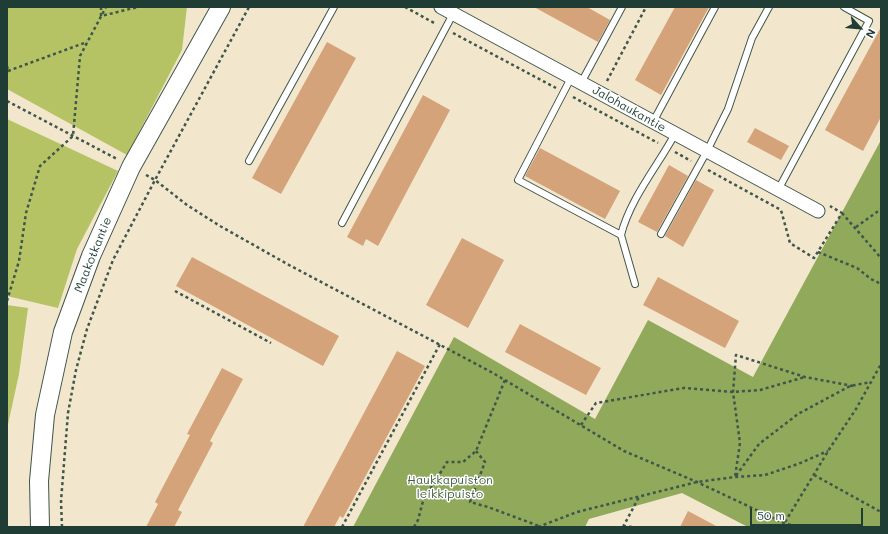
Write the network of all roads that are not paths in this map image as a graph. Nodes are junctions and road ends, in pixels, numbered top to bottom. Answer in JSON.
{"nodes":[{"id":1,"x":221,"y":7,"type":"edge"},
{"id":2,"x":334,"y":7,"type":"edge"},
{"id":3,"x":441,"y":7,"type":"edge"},
{"id":4,"x":715,"y":7,"type":"edge"},
{"id":5,"x":769,"y":7,"type":"edge"},
{"id":6,"x":844,"y":7,"type":"edge"},
{"id":7,"x":619,"y":8,"type":"edge"},
{"id":8,"x":453,"y":14,"type":"junction"},
{"id":9,"x":576,"y":80,"type":"junction"},
{"id":10,"x":653,"y":122,"type":"junction"},
{"id":11,"x":675,"y":134,"type":"junction"},
{"id":12,"x":707,"y":151,"type":"junction"},
{"id":13,"x":249,"y":161,"type":"dead end"},
{"id":14,"x":778,"y":190,"type":"junction"},
{"id":15,"x":818,"y":211,"type":"dead end"},
{"id":16,"x":342,"y":223,"type":"dead end"},
{"id":17,"x":661,"y":234,"type":"dead end"},
{"id":18,"x":621,"y":235,"type":"junction"},
{"id":19,"x":635,"y":284,"type":"dead end"},
{"id":20,"x":40,"y":527,"type":"edge"}],
"edges":[{"from":1,"to":20,"type":"street","name":"Maakotkantie"},
{"from":2,"to":13,"type":"lane"},
{"from":3,"to":8,"type":"street","name":"Jalohaukantie"},
{"from":4,"to":10,"type":"lane"},
{"from":5,"to":12,"type":"lane"},
{"from":6,"to":14,"type":"lane"},
{"from":7,"to":9,"type":"lane"},
{"from":8,"to":9,"type":"street","name":"Jalohaukantie"},
{"from":8,"to":16,"type":"lane"},
{"from":9,"to":10,"type":"street","name":"Jalohaukantie"},
{"from":9,"to":18,"type":"lane"},
{"from":10,"to":11,"type":"street","name":"Jalohaukantie"},
{"from":11,"to":12,"type":"street","name":"Jalohaukantie"},
{"from":11,"to":18,"type":"lane"},
{"from":12,"to":14,"type":"street","name":"Jalohaukantie"},
{"from":12,"to":17,"type":"lane"},
{"from":14,"to":15,"type":"street","name":"Jalohaukantie"},
{"from":18,"to":19,"type":"lane"}]}
